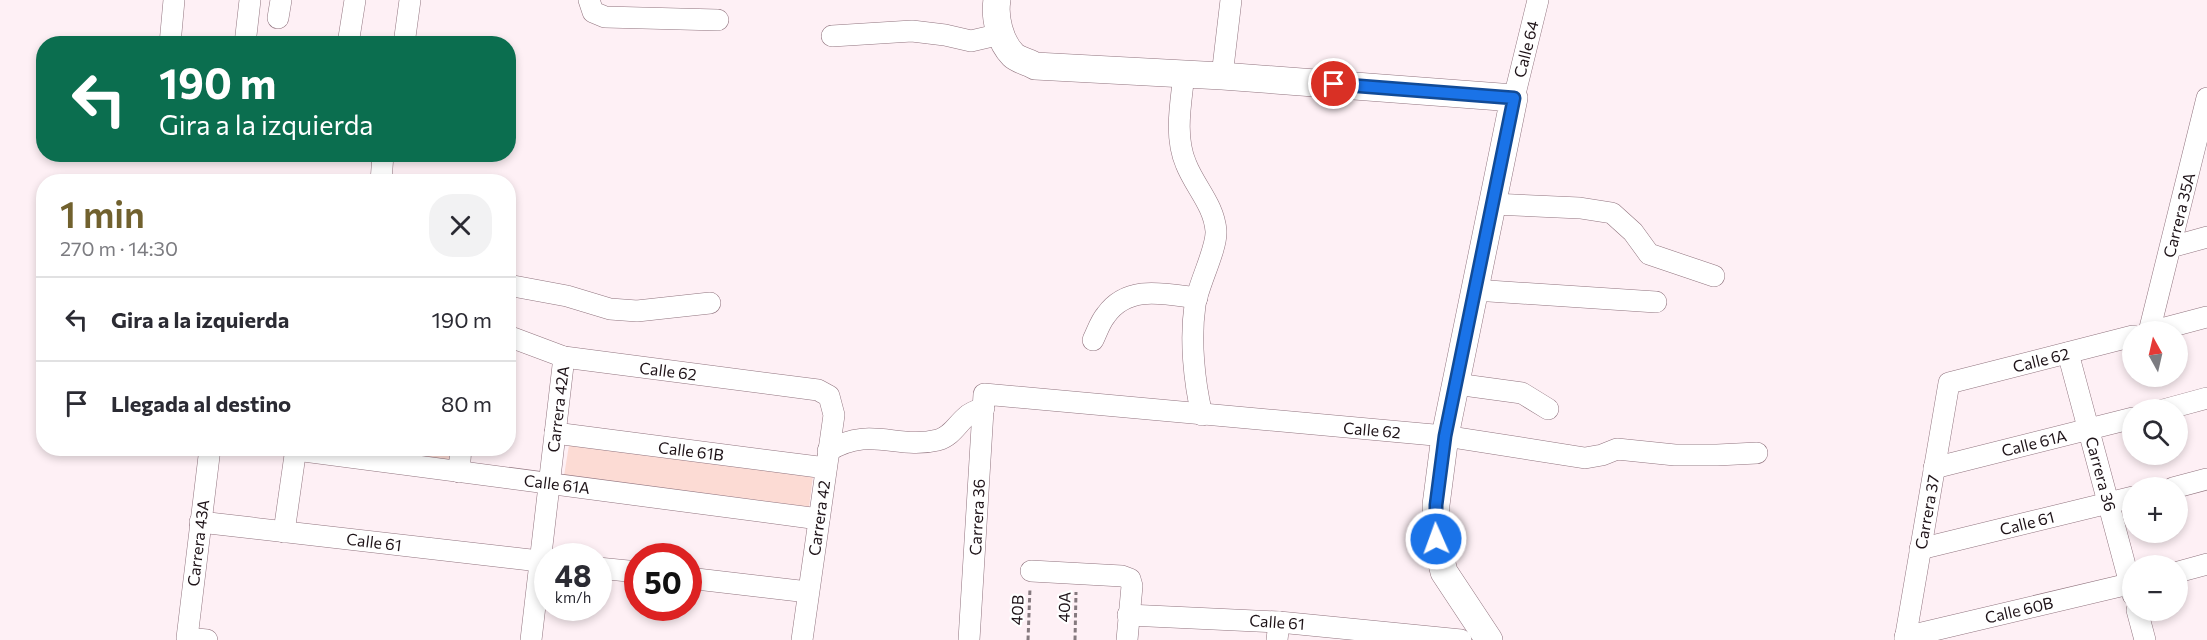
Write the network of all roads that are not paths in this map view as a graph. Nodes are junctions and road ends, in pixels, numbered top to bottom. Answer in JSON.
{"nodes":[{"id":1,"x":174,"y":0,"type":"edge"},
{"id":2,"x":250,"y":0,"type":"edge"},
{"id":3,"x":355,"y":0,"type":"edge"},
{"id":4,"x":410,"y":0,"type":"edge"},
{"id":5,"x":589,"y":0,"type":"edge"},
{"id":6,"x":997,"y":0,"type":"edge"},
{"id":7,"x":1231,"y":0,"type":"edge"},
{"id":8,"x":1538,"y":0,"type":"edge"},
{"id":9,"x":718,"y":20,"type":"dead end"},
{"id":10,"x":1001,"y":34,"type":"junction"},
{"id":11,"x":171,"y":36,"type":"edge"},
{"id":12,"x":246,"y":36,"type":"edge"},
{"id":13,"x":349,"y":36,"type":"edge"},
{"id":14,"x":405,"y":36,"type":"edge"},
{"id":15,"x":832,"y":36,"type":"dead end"},
{"id":16,"x":1223,"y":66,"type":"junction"},
{"id":17,"x":1184,"y":74,"type":"junction"},
{"id":18,"x":1514,"y":98,"type":"junction"},
{"id":19,"x":2207,"y":98,"type":"edge"},
{"id":20,"x":2200,"y":154,"type":"edge"},
{"id":21,"x":1492,"y":204,"type":"junction"},
{"id":22,"x":2207,"y":237,"type":"edge"},
{"id":23,"x":2171,"y":247,"type":"junction"},
{"id":24,"x":1714,"y":276,"type":"dead end"},
{"id":25,"x":516,"y":286,"type":"edge"},
{"id":26,"x":1474,"y":290,"type":"junction"},
{"id":27,"x":1197,"y":298,"type":"junction"},
{"id":28,"x":1656,"y":302,"type":"dead end"},
{"id":29,"x":710,"y":303,"type":"dead end"},
{"id":30,"x":2207,"y":317,"type":"edge"},
{"id":31,"x":2153,"y":321,"type":"edge"},
{"id":32,"x":2188,"y":322,"type":"edge"},
{"id":33,"x":516,"y":339,"type":"edge"},
{"id":34,"x":2122,"y":339,"type":"edge"},
{"id":35,"x":1093,"y":340,"type":"dead end"},
{"id":36,"x":2068,"y":353,"type":"junction"},
{"id":37,"x":564,"y":357,"type":"junction"},
{"id":38,"x":1949,"y":383,"type":"joint"},
{"id":39,"x":1456,"y":384,"type":"junction"},
{"id":40,"x":2207,"y":398,"type":"edge"},
{"id":41,"x":984,"y":401,"type":"junction"},
{"id":42,"x":2188,"y":403,"type":"edge"},
{"id":43,"x":831,"y":406,"type":"junction"},
{"id":44,"x":1548,"y":409,"type":"dead end"},
{"id":45,"x":1202,"y":415,"type":"junction"},
{"id":46,"x":2122,"y":421,"type":"edge"},
{"id":47,"x":2089,"y":429,"type":"junction"},
{"id":48,"x":555,"y":433,"type":"junction"},
{"id":49,"x":1445,"y":436,"type":"junction"},
{"id":50,"x":867,"y":438,"type":"junction"},
{"id":51,"x":1757,"y":453,"type":"dead end"},
{"id":52,"x":209,"y":456,"type":"edge"},
{"id":53,"x":295,"y":456,"type":"edge"},
{"id":54,"x":346,"y":456,"type":"edge"},
{"id":55,"x":460,"y":456,"type":"edge"},
{"id":56,"x":827,"y":460,"type":"junction"},
{"id":57,"x":1934,"y":468,"type":"junction"},
{"id":58,"x":459,"y":472,"type":"junction"},
{"id":59,"x":2207,"y":479,"type":"edge"},
{"id":60,"x":550,"y":483,"type":"junction"},
{"id":61,"x":2188,"y":484,"type":"edge"},
{"id":62,"x":2122,"y":500,"type":"edge"},
{"id":63,"x":2109,"y":503,"type":"junction"},
{"id":64,"x":819,"y":519,"type":"junction"},
{"id":65,"x":200,"y":522,"type":"junction"},
{"id":66,"x":284,"y":532,"type":"junction"},
{"id":67,"x":545,"y":543,"type":"edge"},
{"id":68,"x":1920,"y":549,"type":"junction"},
{"id":69,"x":2123,"y":555,"type":"edge"},
{"id":70,"x":534,"y":561,"type":"edge"},
{"id":71,"x":2207,"y":564,"type":"edge"},
{"id":72,"x":2188,"y":569,"type":"edge"},
{"id":73,"x":1031,"y":576,"type":"road end"},
{"id":74,"x":702,"y":580,"type":"edge"},
{"id":75,"x":2122,"y":589,"type":"edge"},
{"id":76,"x":808,"y":592,"type":"junction"},
{"id":77,"x":1128,"y":615,"type":"junction"},
{"id":78,"x":534,"y":621,"type":"edge"},
{"id":79,"x":2140,"y":621,"type":"edge"},
{"id":80,"x":1278,"y":631,"type":"edge"},
{"id":81,"x":1380,"y":635,"type":"edge"},
{"id":82,"x":197,"y":639,"type":"edge"},
{"id":83,"x":1905,"y":639,"type":"edge"},
{"id":84,"x":531,"y":640,"type":"edge"},
{"id":85,"x":802,"y":640,"type":"edge"},
{"id":86,"x":969,"y":640,"type":"edge"},
{"id":87,"x":1127,"y":640,"type":"edge"},
{"id":88,"x":1461,"y":640,"type":"edge"},
{"id":89,"x":1490,"y":640,"type":"edge"},
{"id":90,"x":2145,"y":640,"type":"edge"}],
"edges":[{"from":1,"to":11,"type":"street"},
{"from":2,"to":12,"type":"street"},
{"from":3,"to":13,"type":"street"},
{"from":4,"to":14,"type":"street"},
{"from":5,"to":9,"type":"street"},
{"from":6,"to":10,"type":"main road"},
{"from":7,"to":16,"type":"street"},
{"from":8,"to":18,"type":"street","name":"Calle 64"},
{"from":10,"to":15,"type":"street"},
{"from":10,"to":17,"type":"main road"},
{"from":16,"to":17,"type":"main road"},
{"from":16,"to":18,"type":"main road"},
{"from":17,"to":27,"type":"street"},
{"from":18,"to":21,"type":"main road"},
{"from":19,"to":20,"type":"street","name":"Carrera 35A"},
{"from":20,"to":23,"type":"street","name":"Carrera 35A"},
{"from":21,"to":24,"type":"street"},
{"from":21,"to":26,"type":"main road"},
{"from":22,"to":23,"type":"street"},
{"from":23,"to":31,"type":"street","name":"Carrera 35A"},
{"from":25,"to":29,"type":"street"},
{"from":26,"to":28,"type":"street"},
{"from":26,"to":39,"type":"main road"},
{"from":27,"to":35,"type":"street"},
{"from":27,"to":45,"type":"street"},
{"from":30,"to":32,"type":"street"},
{"from":33,"to":37,"type":"street","name":"Calle 62"},
{"from":34,"to":36,"type":"street","name":"Calle 62"},
{"from":36,"to":38,"type":"street","name":"Calle 62"},
{"from":36,"to":47,"type":"street","name":"Carrera 36"},
{"from":37,"to":43,"type":"street","name":"Calle 62"},
{"from":37,"to":48,"type":"street","name":"Carrera 42A"},
{"from":38,"to":57,"type":"street","name":"Carrera 37"},
{"from":39,"to":44,"type":"street"},
{"from":39,"to":49,"type":"main road"},
{"from":40,"to":42,"type":"street"},
{"from":41,"to":45,"type":"street","name":"Calle 62"},
{"from":41,"to":50,"type":"street"},
{"from":41,"to":86,"type":"street","name":"Carrera 36"},
{"from":43,"to":50,"type":"street","name":"Calle 62"},
{"from":43,"to":56,"type":"street","name":"Carrera 42"},
{"from":45,"to":49,"type":"street","name":"Calle 62"},
{"from":46,"to":47,"type":"street","name":"Calle 61A"},
{"from":47,"to":57,"type":"street","name":"Calle 61A"},
{"from":47,"to":63,"type":"street","name":"Carrera 36"},
{"from":48,"to":56,"type":"street","name":"Calle 61B"},
{"from":48,"to":60,"type":"street","name":"Carrera 42A"},
{"from":49,"to":51,"type":"street","name":"Calle 62"},
{"from":49,"to":89,"type":"main road"},
{"from":50,"to":56,"type":"street"},
{"from":52,"to":65,"type":"street","name":"Carrera 43A"},
{"from":53,"to":66,"type":"street"},
{"from":54,"to":58,"type":"street","name":"Calle 61A"},
{"from":55,"to":58,"type":"street"},
{"from":56,"to":64,"type":"street","name":"Carrera 42"},
{"from":57,"to":68,"type":"street","name":"Carrera 37"},
{"from":58,"to":60,"type":"street","name":"Calle 61A"},
{"from":59,"to":61,"type":"street"},
{"from":60,"to":64,"type":"street","name":"Calle 61A"},
{"from":60,"to":67,"type":"street","name":"Carrera 42A"},
{"from":62,"to":63,"type":"street","name":"Calle 61"},
{"from":63,"to":68,"type":"street","name":"Calle 61"},
{"from":63,"to":69,"type":"street","name":"Carrera 36"},
{"from":64,"to":76,"type":"street","name":"Carrera 42"},
{"from":65,"to":66,"type":"street","name":"Calle 61"},
{"from":65,"to":82,"type":"street","name":"Carrera 43A"},
{"from":66,"to":70,"type":"street","name":"Calle 61"},
{"from":68,"to":83,"type":"street","name":"Carrera 37"},
{"from":71,"to":72,"type":"street"},
{"from":73,"to":77,"type":"street"},
{"from":74,"to":76,"type":"street"},
{"from":75,"to":83,"type":"street","name":"Calle 60B"},
{"from":76,"to":85,"type":"street","name":"Carrera 42"},
{"from":77,"to":80,"type":"street","name":"Calle 61"},
{"from":77,"to":87,"type":"street"},
{"from":78,"to":84,"type":"street","name":"Carrera 42A"},
{"from":79,"to":90,"type":"street"},
{"from":80,"to":81,"type":"street","name":"Calle 61"},
{"from":81,"to":88,"type":"street","name":"Calle 61"}]}
